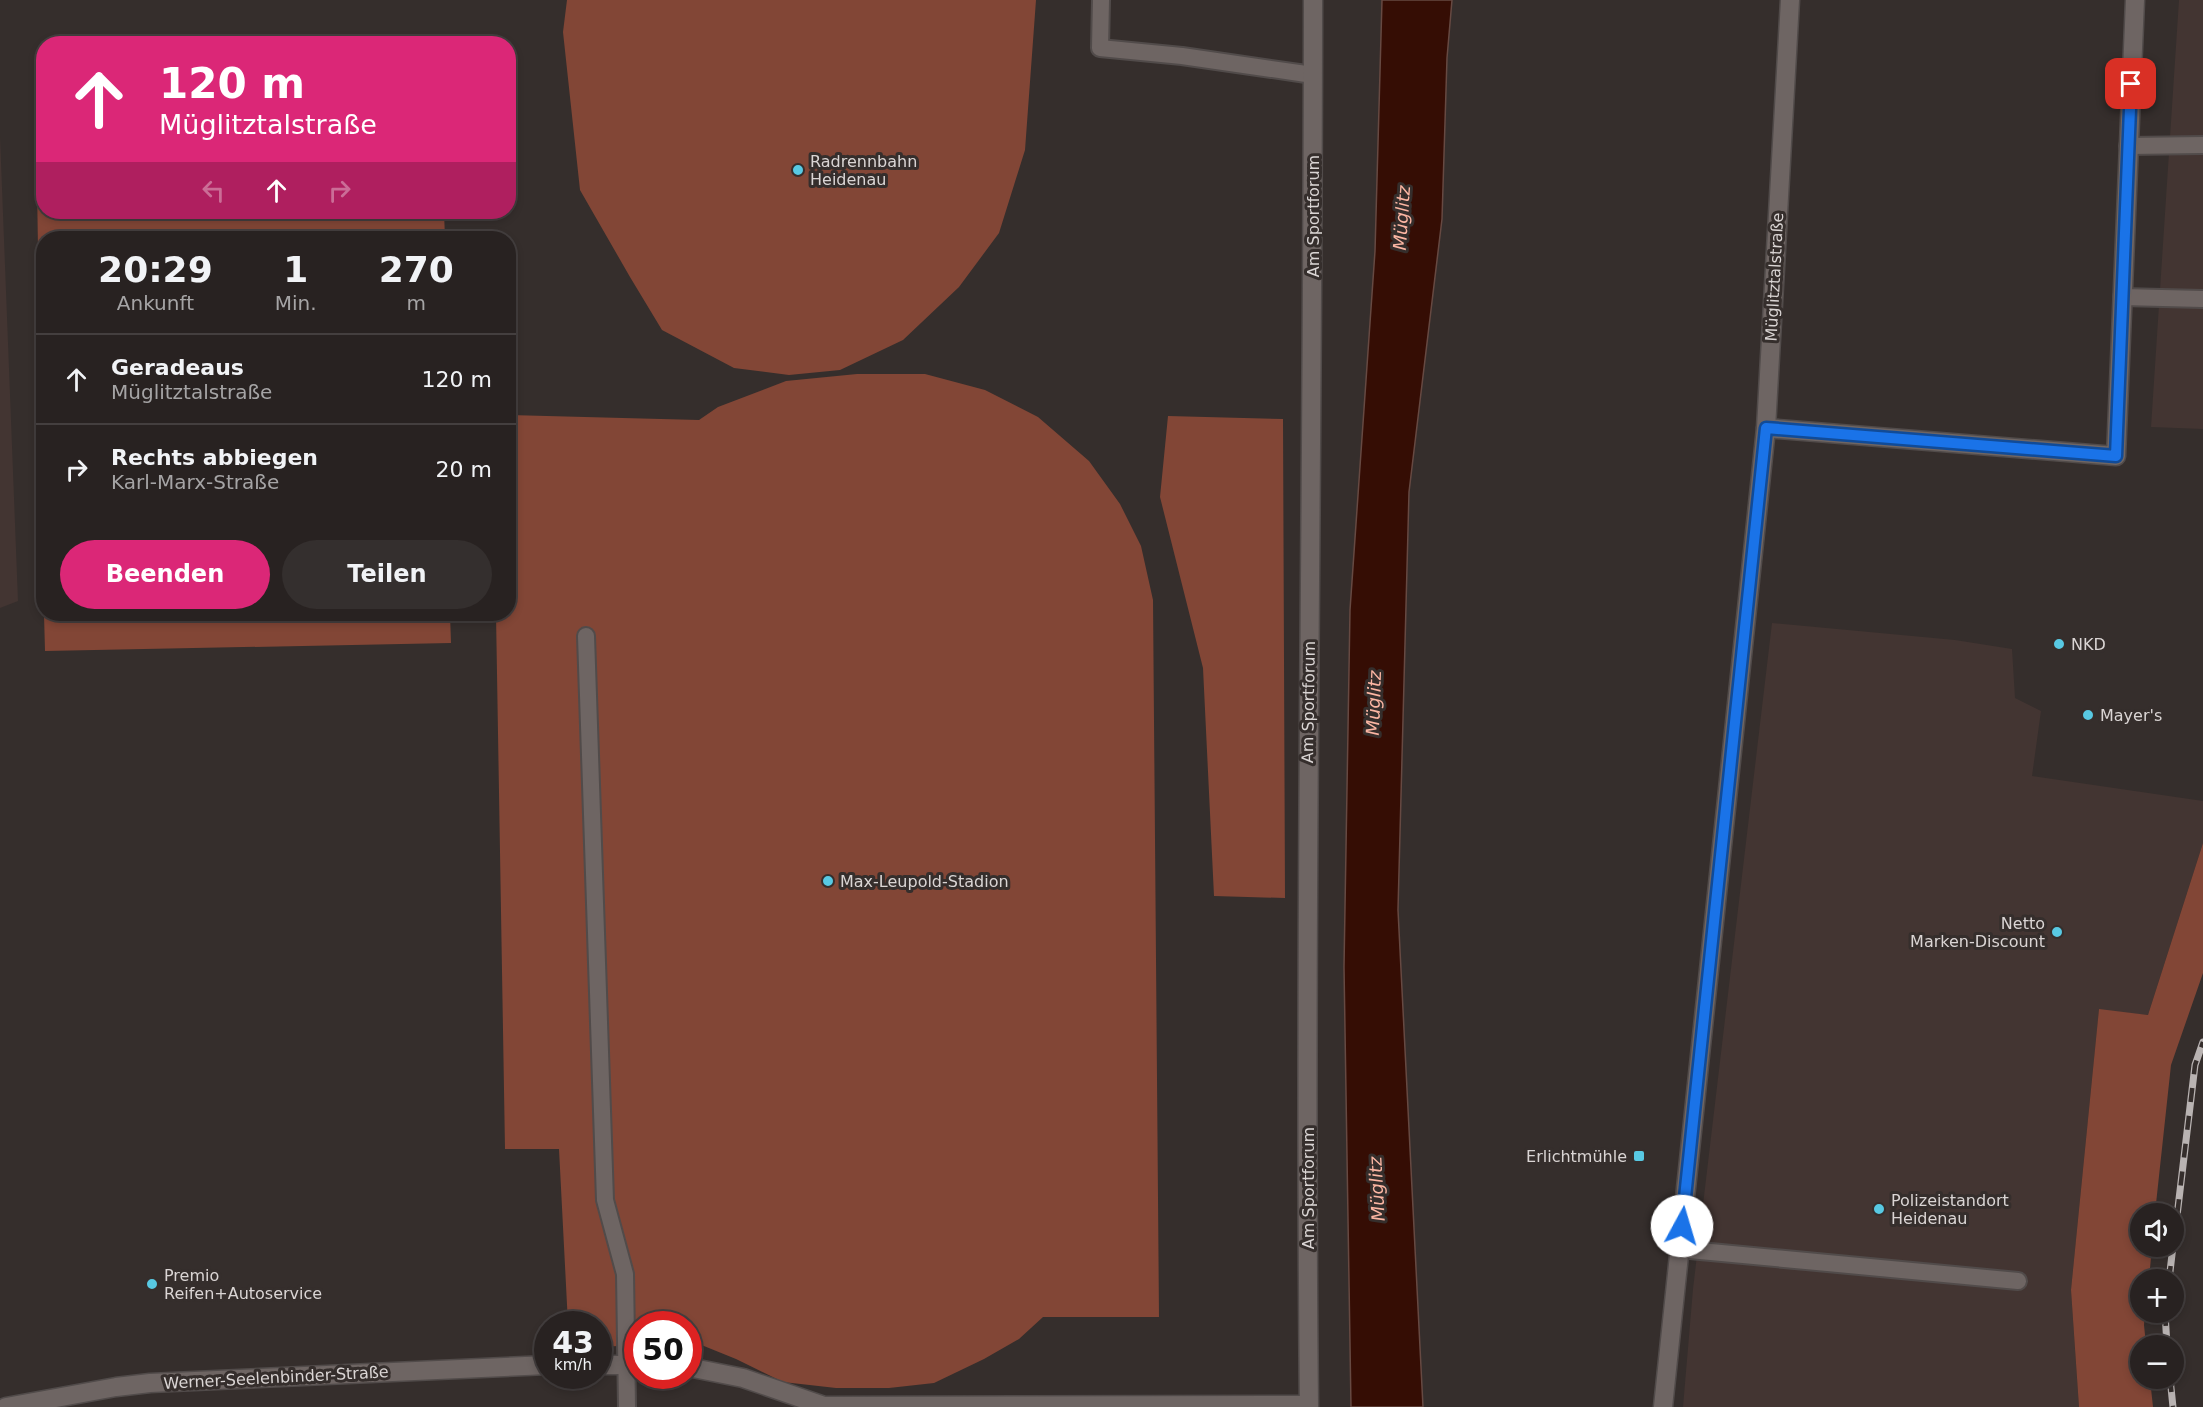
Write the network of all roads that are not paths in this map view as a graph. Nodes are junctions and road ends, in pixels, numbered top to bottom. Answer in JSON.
{"nodes":[{"id":1,"x":1101,"y":0,"type":"edge"},
{"id":2,"x":1313,"y":0,"type":"edge"},
{"id":3,"x":1790,"y":0,"type":"edge"},
{"id":4,"x":2135,"y":0,"type":"edge"},
{"id":5,"x":1313,"y":75,"type":"junction"},
{"id":6,"x":2203,"y":145,"type":"edge"},
{"id":7,"x":2128,"y":146,"type":"junction"},
{"id":8,"x":2122,"y":297,"type":"junction"},
{"id":9,"x":2203,"y":299,"type":"edge"},
{"id":10,"x":1766,"y":428,"type":"junction"},
{"id":11,"x":586,"y":636,"type":"dead end"},
{"id":12,"x":1679,"y":1249,"type":"junction"},
{"id":13,"x":2018,"y":1281,"type":"dead end"},
{"id":14,"x":628,"y":1311,"type":"edge"},
{"id":15,"x":534,"y":1366,"type":"edge"},
{"id":16,"x":702,"y":1370,"type":"edge"},
{"id":17,"x":629,"y":1389,"type":"edge"},
{"id":18,"x":1309,"y":1406,"type":"edge"},
{"id":19,"x":6,"y":1407,"type":"edge"},
{"id":20,"x":627,"y":1407,"type":"edge"},
{"id":21,"x":1663,"y":1407,"type":"edge"}],
"edges":[{"from":1,"to":5,"type":"lane"},
{"from":2,"to":5,"type":"street","name":"Am Sportforum"},
{"from":3,"to":10,"type":"street","name":"Müglitztalstraße"},
{"from":4,"to":7,"type":"street"},
{"from":5,"to":18,"type":"street","name":"Am Sportforum"},
{"from":6,"to":7,"type":"lane"},
{"from":7,"to":8,"type":"street"},
{"from":8,"to":9,"type":"lane"},
{"from":8,"to":10,"type":"street"},
{"from":10,"to":12,"type":"street","name":"Müglitztalstraße"},
{"from":11,"to":14,"type":"lane"},
{"from":12,"to":13,"type":"lane"},
{"from":12,"to":21,"type":"street","name":"Müglitztalstraße"},
{"from":15,"to":19,"type":"street","name":"Werner-Seelenbinder-Straße"},
{"from":16,"to":18,"type":"street","name":"Am Sportforum"},
{"from":17,"to":20,"type":"lane"}]}
